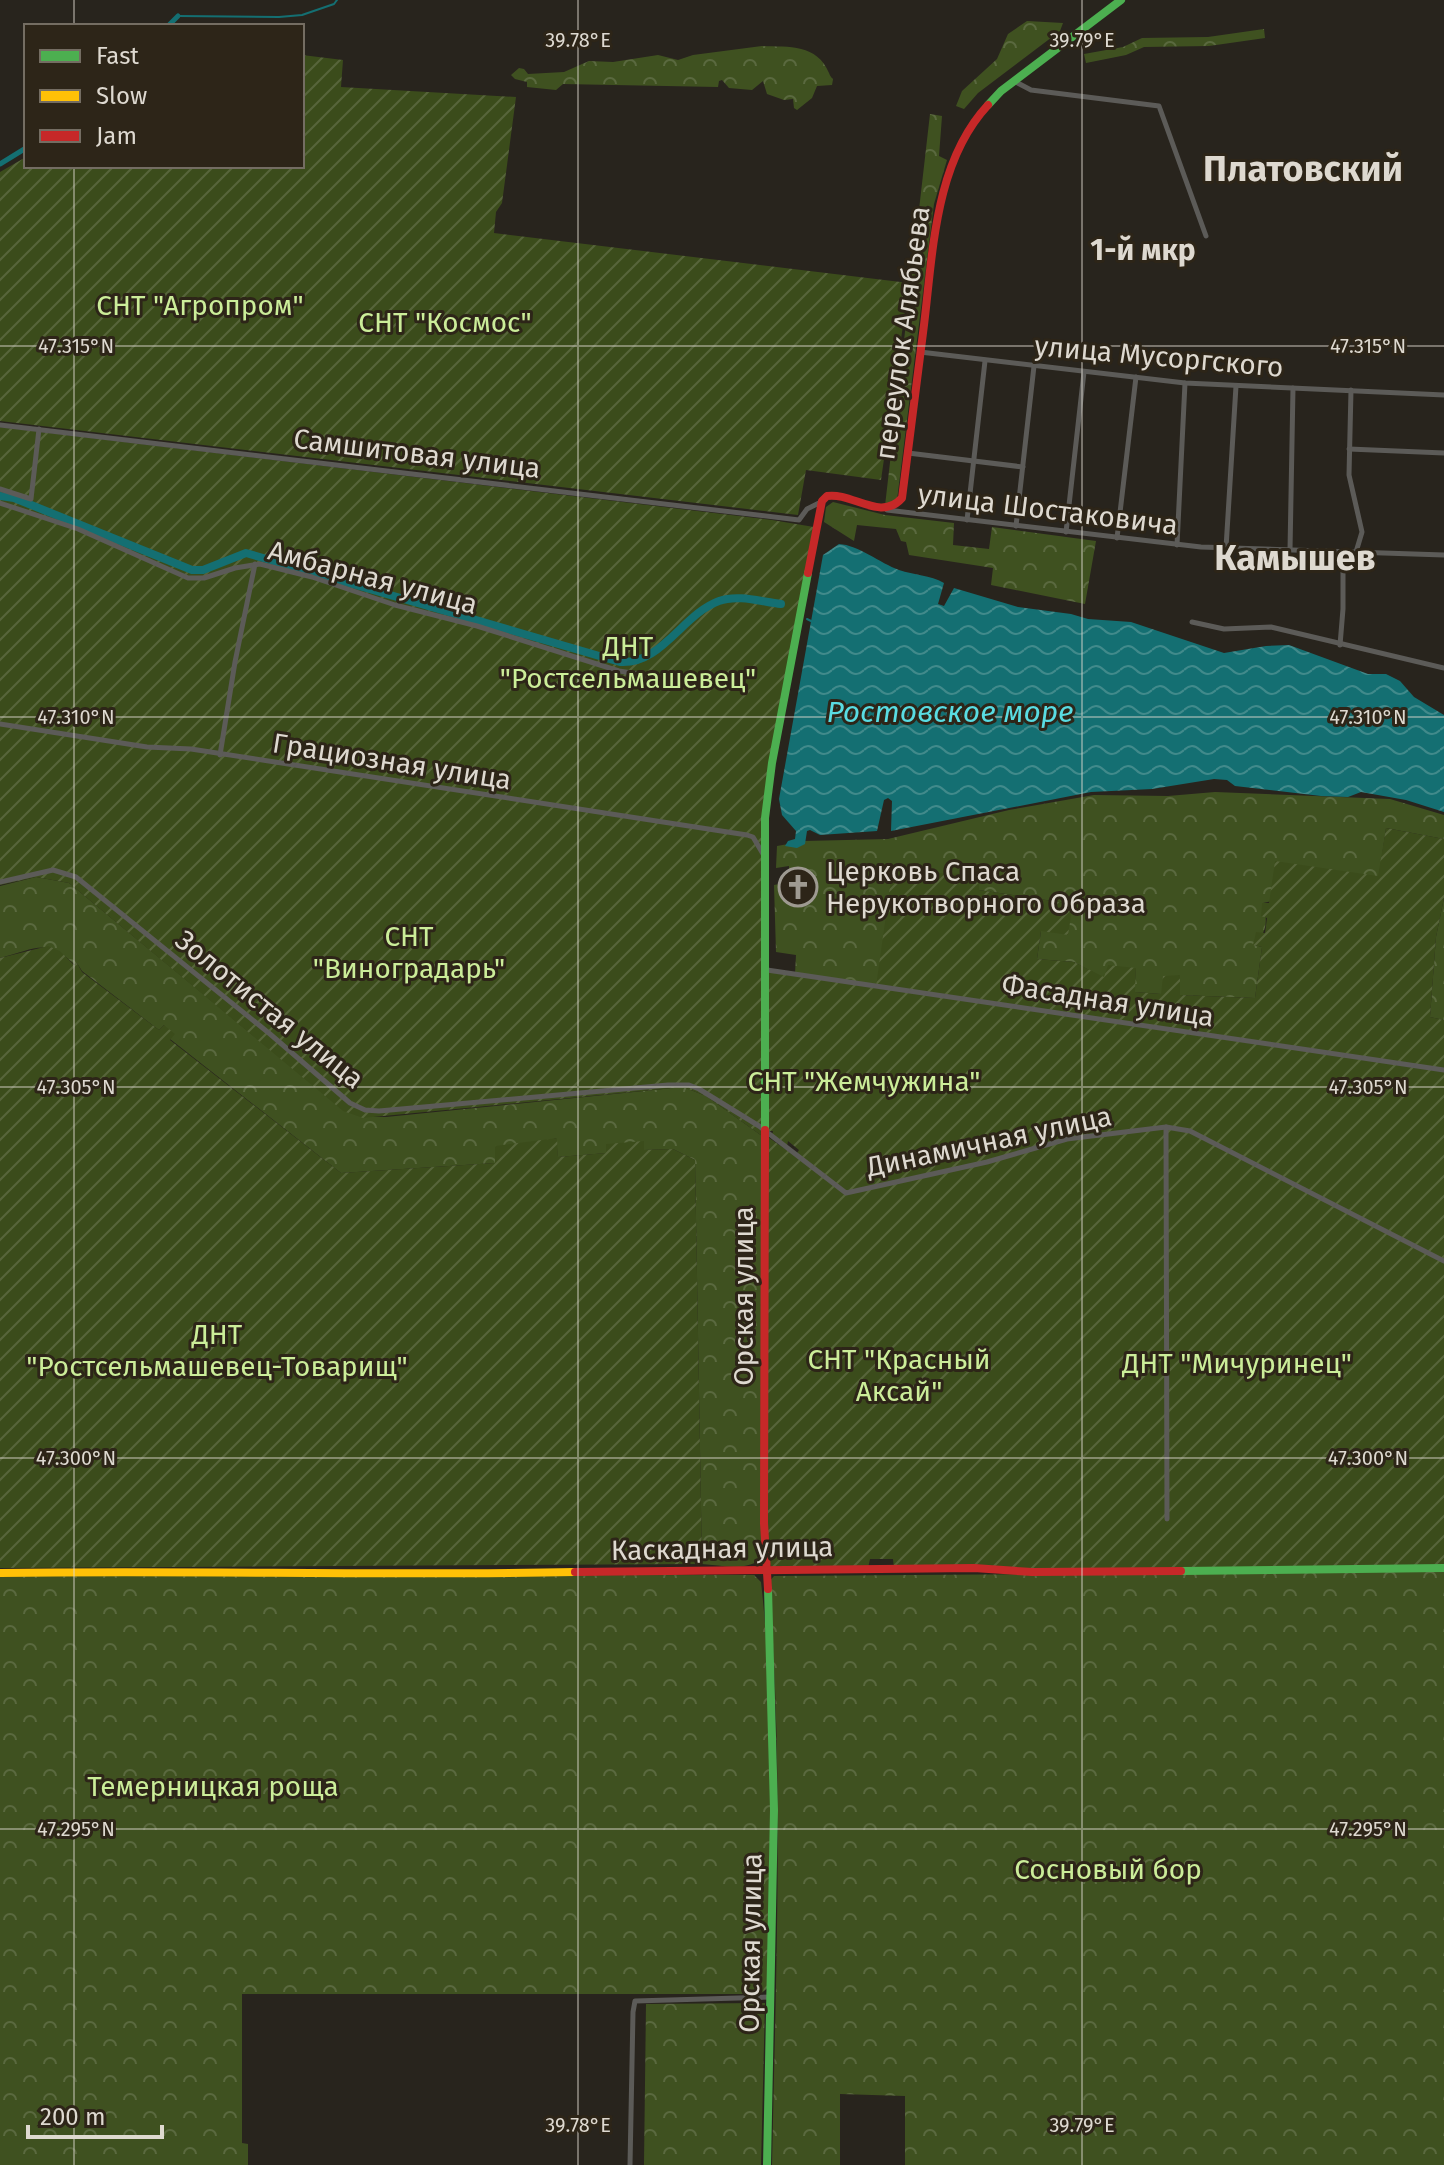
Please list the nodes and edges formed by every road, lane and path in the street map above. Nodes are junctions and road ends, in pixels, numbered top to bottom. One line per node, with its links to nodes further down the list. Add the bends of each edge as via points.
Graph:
1 (1121, 0): 2 (main road, переулок Алябьева)
2 (1014, 81): 3 (street, via 1031,90 1159,106); 4 (main road, переулок Алябьева, via 977,117 956,154 938,215)
3 (1206, 236)
4 (920, 352): 5 (street, улица Мусоргского); 17 (main road, переулок Алябьева)
5 (985, 361): 6 (street, улица Мусоргского); 19 (street)
6 (1034, 366): 7 (street, улица Мусоргского); 20 (street)
7 (1084, 372): 8 (street, улица Мусоргского); 27 (street)
8 (1136, 377): 9 (street, улица Мусоргского); 28 (street)
9 (1185, 383): 10 (street, улица Мусоргского); 29 (street)
10 (1236, 386): 11 (street, улица Мусоргского); 30 (street)
11 (1293, 388): 12 (street, улица Мусоргского); 31 (street)
12 (1351, 390): 13 (street, улица Мусоргского); 16 (street)
13 (1444, 395)
14 (0, 425): 15 (street, Самшитовая улица)
15 (39, 429): 21 (street, via 31,499); 22 (street, Самшитовая улица, via 799,520)
16 (1349, 449): 18 (street); 33 (street, via 1349,475 1362,532)
17 (908, 453): 19 (street); 24 (main road, переулок Алябьева, via 902,498)
18 (1444, 453)
19 (973, 462): 20 (street); 25 (street)
20 (1023, 467): 26 (street)
21 (0, 489)
22 (822, 501): 24 (main road, via 839,495); 42 (main road, Орская улица, via 769,779)
23 (0, 503): 35 (street, Амбарная улица, via 78,529 188,578)
24 (886, 510): 25 (street, улица Шостаковича)
25 (967, 520): 26 (street, улица Шостаковича)
26 (1016, 526): 27 (street, улица Шостаковича)
27 (1066, 532): 28 (street, улица Шостаковича)
28 (1117, 538): 29 (street, улица Шостаковича)
29 (1177, 545): 30 (street, улица Шостаковича)
30 (1226, 548): 31 (street, улица Шостаковича)
31 (1290, 550): 32 (street, улица Шостаковича)
32 (1343, 552): 33 (street, улица Шостаковича); 37 (street)
33 (1356, 552): 34 (street, улица Шостаковича)
34 (1444, 555)
35 (255, 564): 39 (street, Амбарная улица, via 619,671); 41 (street)
36 (1192, 622): 37 (street, via 1224,629 1271,627)
37 (1340, 645): 38 (street)
38 (1444, 668)
39 (696, 683)
40 (0, 724): 41 (street, Грациозная улица)
41 (220, 755): 42 (street, Грациозная улица, via 747,835)
42 (766, 858): 44 (main road, Орская улица)
43 (0, 882): 47 (street, Золотистая улица, via 53,870 76,877 365,1110 679,1084 699,1089)
44 (767, 970): 45 (street, Фасадная улица); 47 (main road, Орская улица)
45 (1444, 1070)
46 (1166, 1127): 48 (street, Динамичная улица, via 1067,1139); 49 (street, Динамичная улица, via 1190,1131); 50 (street)
47 (765, 1130): 48 (street, Золотистая улица); 52 (main road, Орская улица)
48 (846, 1193)
49 (1444, 1261)
50 (1167, 1519)
51 (1444, 1568): 52 (main road, Каскадная улица)
52 (766, 1570): 53 (main road, Каскадная улица); 54 (main road, Орская улица, via 774,1810)
53 (0, 1573)
54 (771, 1997): 55 (street, via 635,2001); 56 (main road, Орская улица)
55 (630, 2165)
56 (767, 2165)

